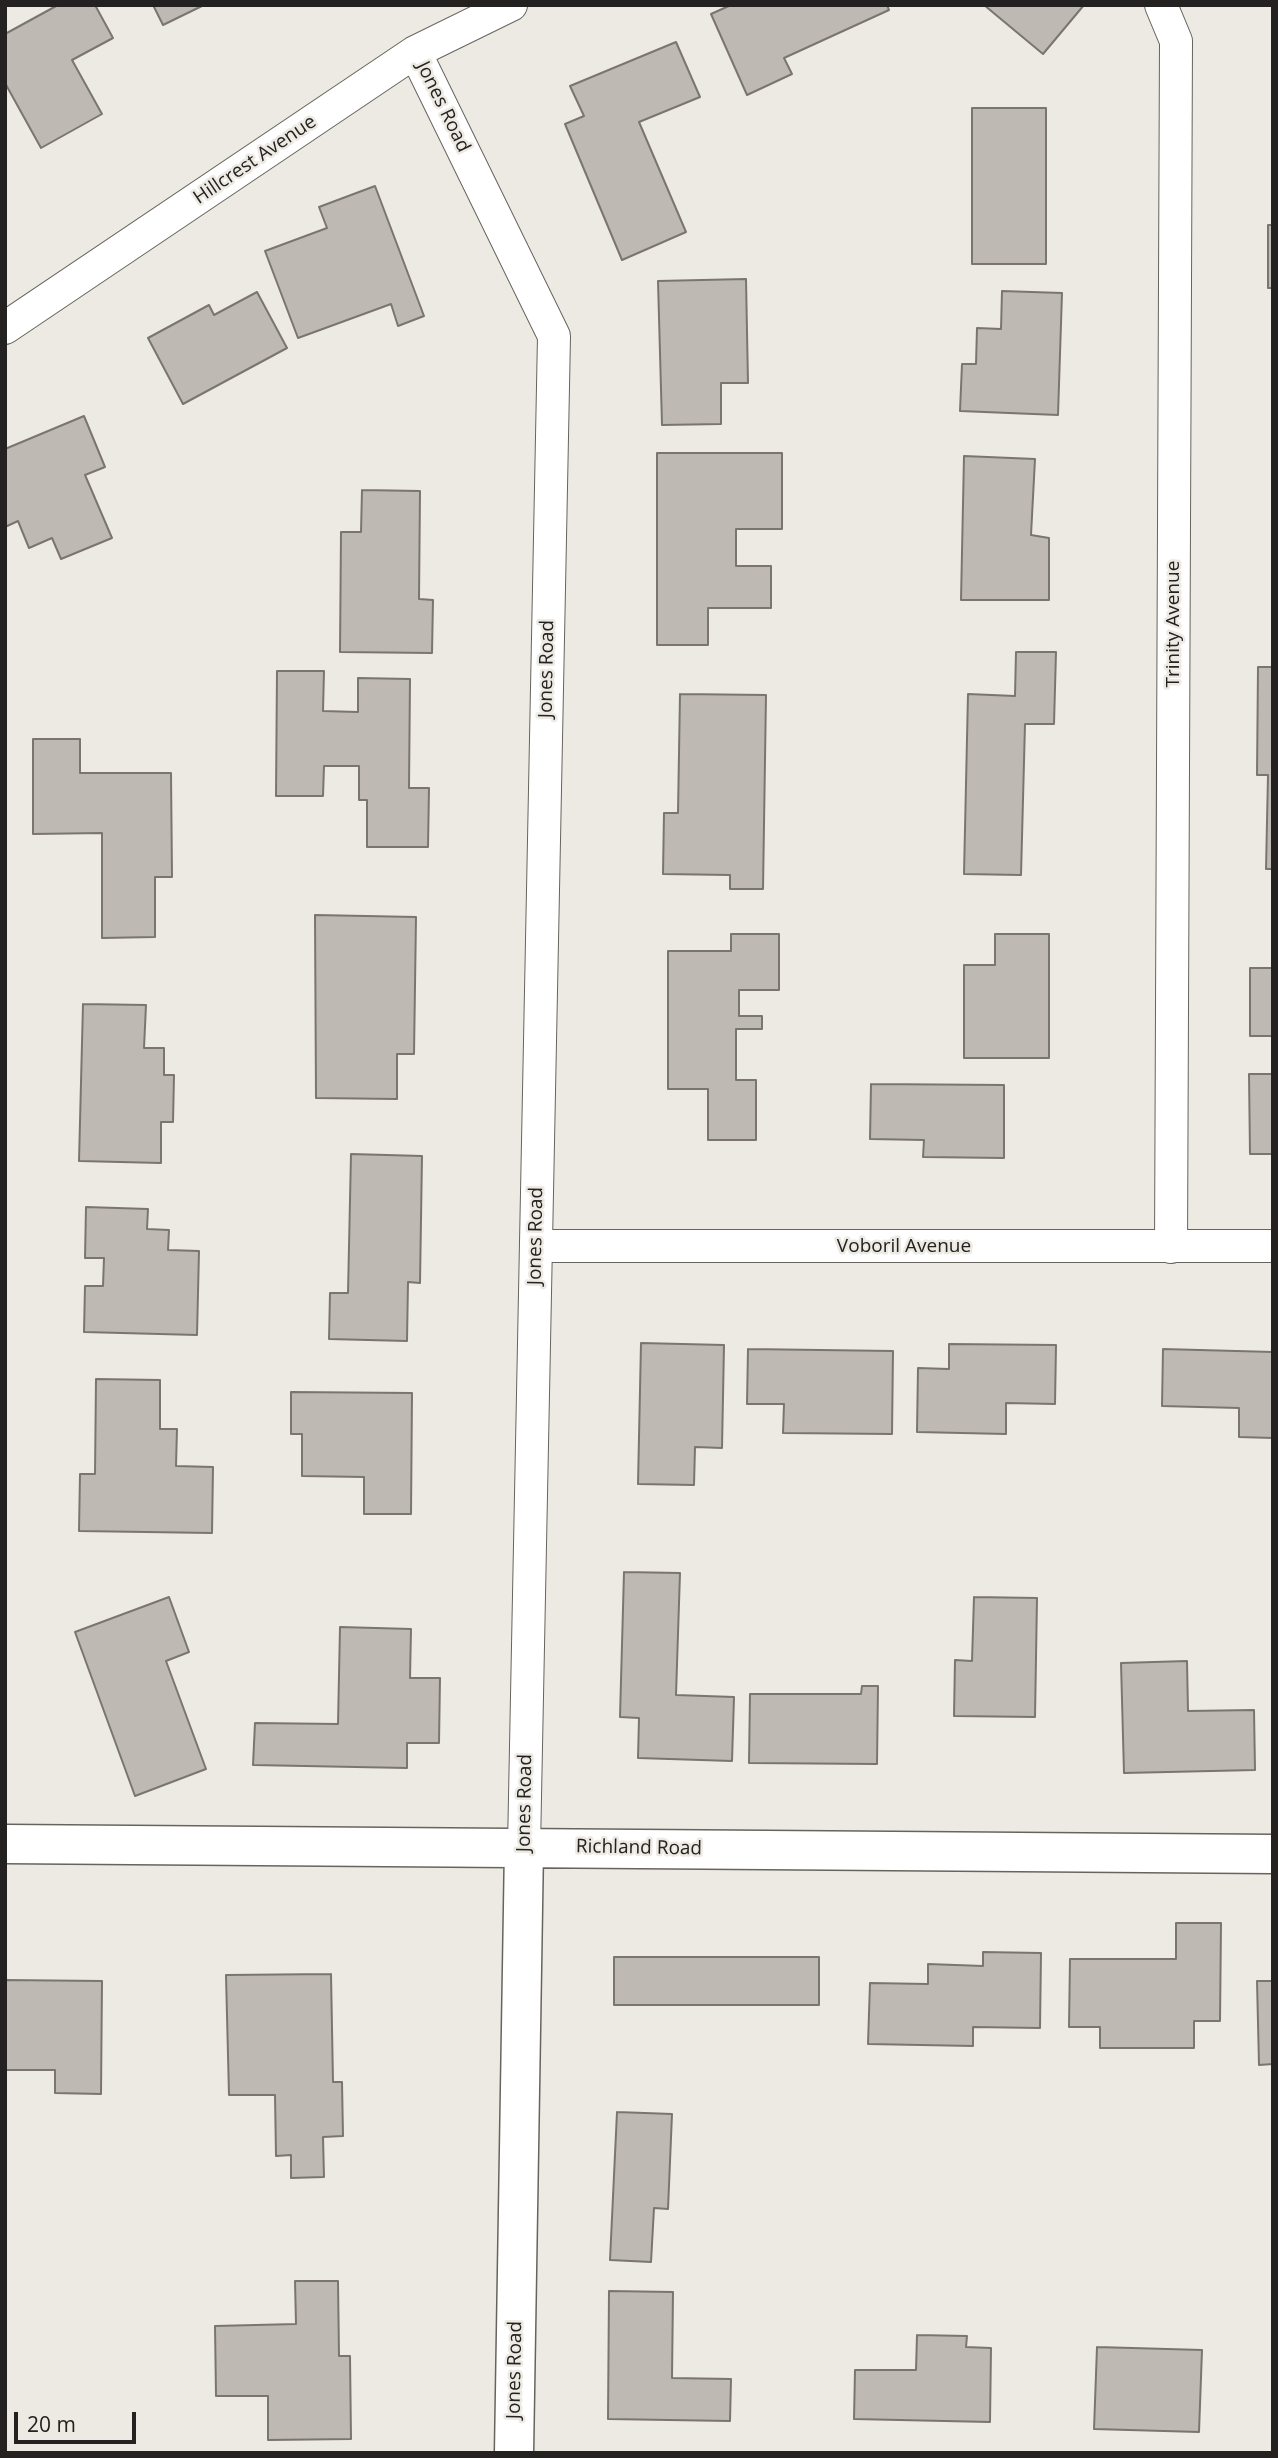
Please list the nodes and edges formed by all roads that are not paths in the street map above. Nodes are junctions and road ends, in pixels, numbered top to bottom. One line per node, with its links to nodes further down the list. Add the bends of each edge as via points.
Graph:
1 (512, 5): 3 (street, Hillcrest Avenue)
2 (1161, 5): 7 (street, Trinity Avenue, via 1177,41)
3 (415, 52): 4 (street, Hillcrest Avenue); 5 (street, Jones Road, via 554,336)
4 (5, 328)
5 (536, 1246): 7 (street, Voboril Avenue); 9 (street, Jones Road)
6 (1273, 1246): 7 (street, Voboril Avenue)
7 (1171, 1247)
8 (5, 1844): 9 (street, Richland Road)
9 (524, 1847): 10 (street, Richland Road); 11 (street, Jones Road)
10 (1273, 1854)
11 (514, 2453)

